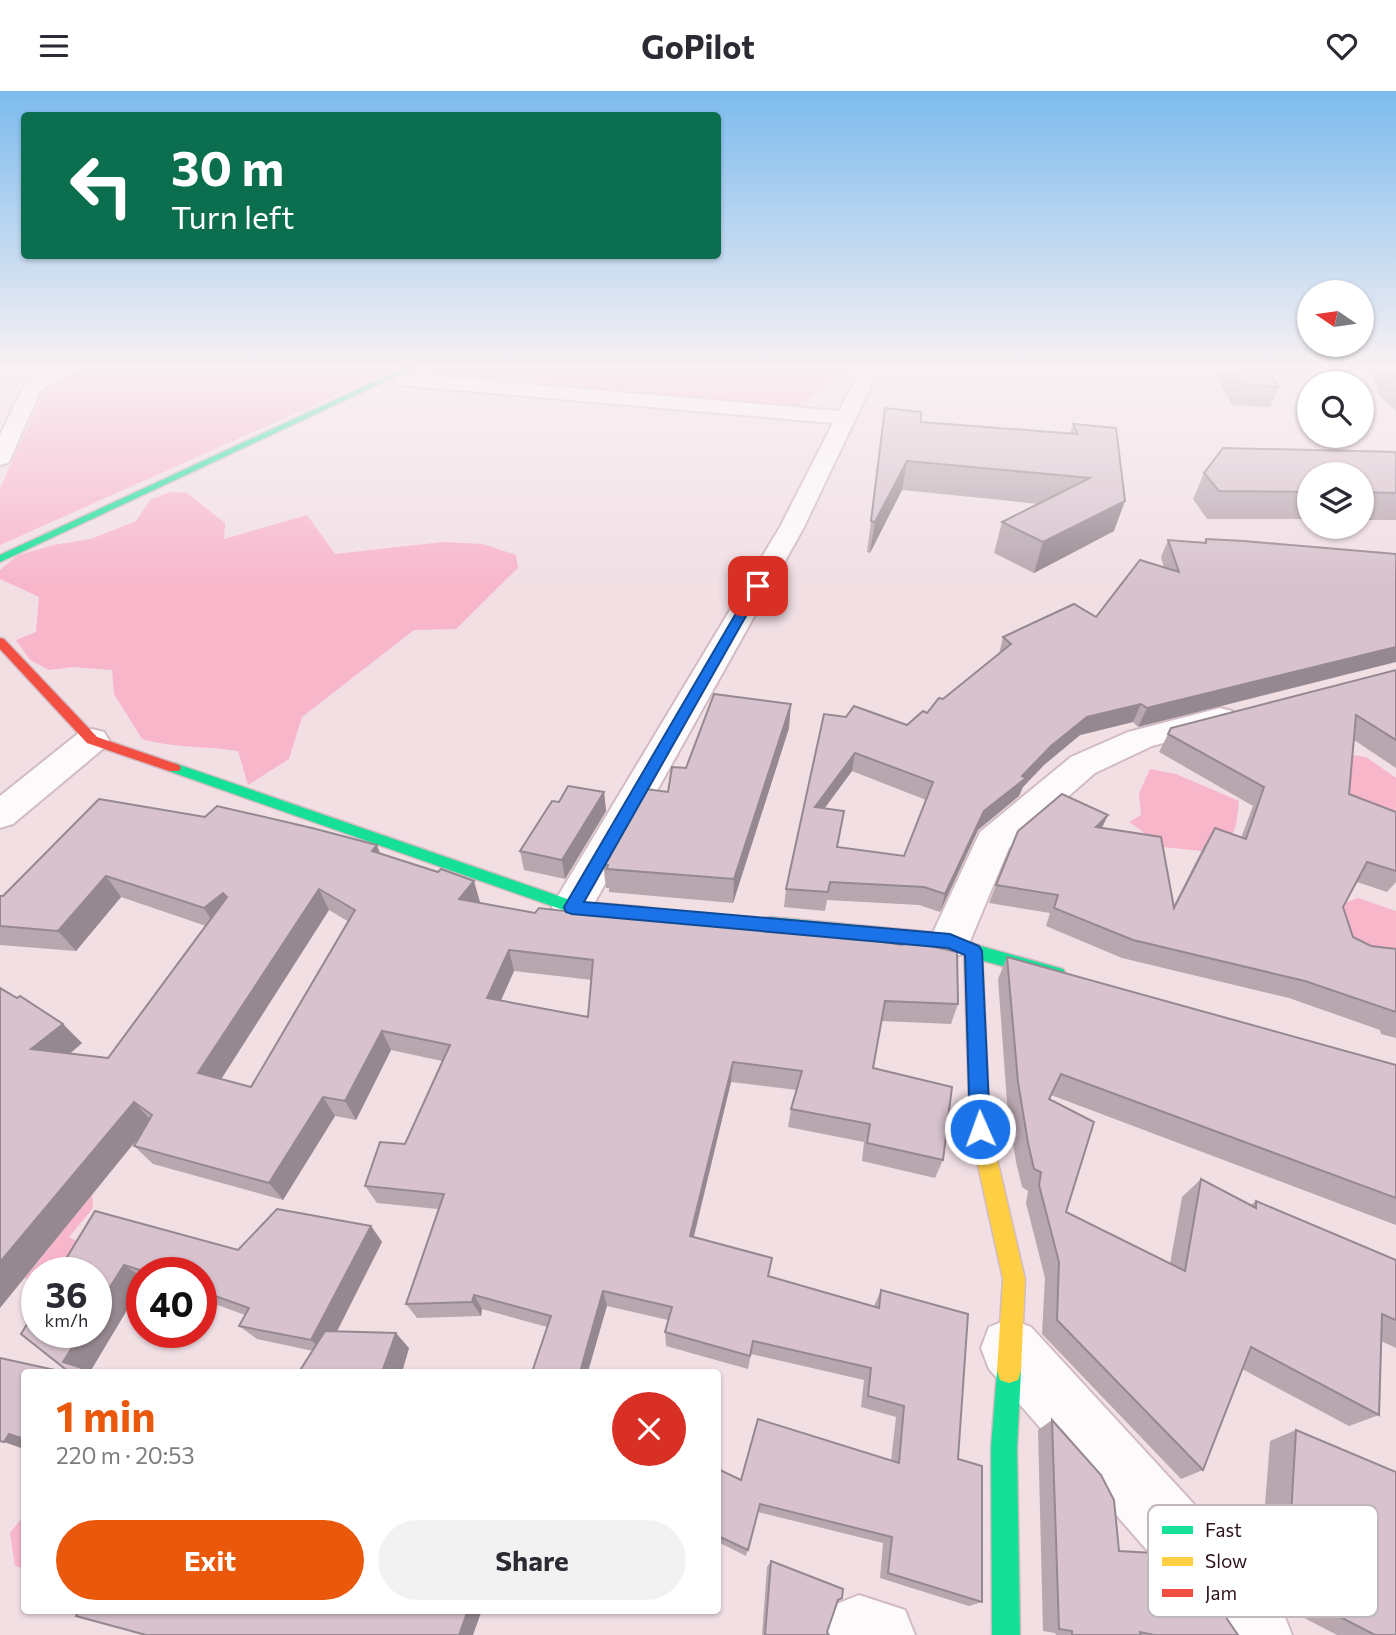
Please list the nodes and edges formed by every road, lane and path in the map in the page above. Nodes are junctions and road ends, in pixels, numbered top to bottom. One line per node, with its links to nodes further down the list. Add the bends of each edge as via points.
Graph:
1 (9, 439): 4 (street)
2 (262, 439): 5 (street)
3 (836, 439): 10 (street, via 792,527)
4 (0, 458)
5 (0, 559)
6 (0, 642): 8 (street)
7 (1245, 712): 13 (street, via 1140,739 1083,765 993,841)
8 (92, 740): 9 (street); 10 (street)
9 (0, 815)
10 (572, 907): 11 (street)
11 (654, 914)
12 (750, 922): 13 (street)
13 (961, 946): 14 (street); 15 (street, via 980,1129 1014,1279)
14 (1079, 980)
15 (1010, 1348): 16 (street); 20 (street, via 1004,1448)
16 (1151, 1505)
17 (1245, 1617): 21 (street)
18 (858, 1635): 19 (street, via 859,1630)
19 (880, 1635)
20 (1006, 1635)
21 (1257, 1635)

